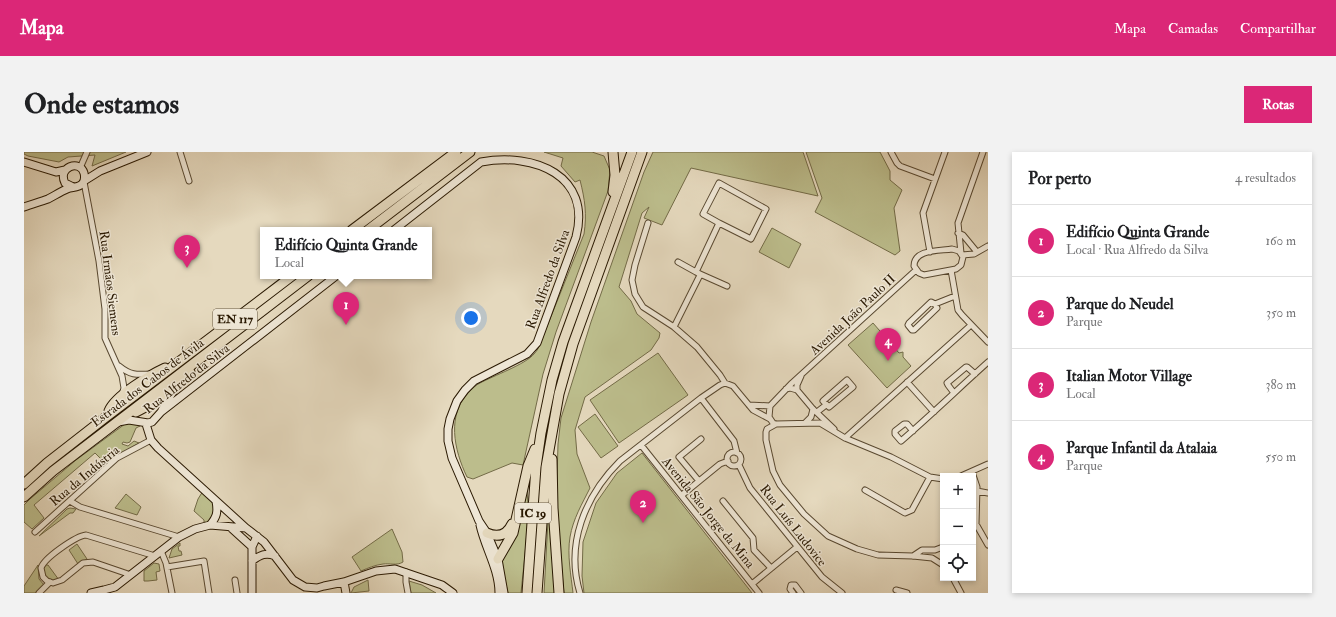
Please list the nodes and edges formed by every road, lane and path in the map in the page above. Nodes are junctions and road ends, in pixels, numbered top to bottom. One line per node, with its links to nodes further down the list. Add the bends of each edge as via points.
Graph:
1 (86, 152): 17 (street)
2 (147, 152): 19 (street)
3 (180, 152): 22 (street)
4 (456, 152): 29 (highway)
5 (470, 152): 30 (highway)
6 (608, 152): 16 (highway)
7 (613, 152): 16 (highway)
8 (632, 152): 26 (highway, IC 19)
9 (891, 152): 20 (street, via 900,166)
10 (945, 152): 20 (street)
11 (983, 152): 32 (street, via 958,220)
12 (643, 153): 79 (highway, IC 19, via 573,344)
13 (530, 155): 31 (street, via 504,154 481,162)
14 (538, 157): 103 (street, Rua Alfredo da Silva, via 557,168 573,189 579,210 578,229 537,343 527,354 474,381 452,409 448,429 452,458)
15 (24, 162): 18 (street, via 56,172)
16 (614, 162): 26 (highway)
17 (82, 169): 18 (street, via 74,165); 19 (street); 21 (street, via 85,174)
18 (65, 170): 23 (street, via 63,180 67,185)
19 (100, 171): 21 (street)
20 (935, 179): 34 (street, via 924,213)
21 (84, 181): 23 (street); 24 (street, Rua Irmãos Siemens)
22 (189, 181)
23 (74, 187): 24 (street, Rua Irmãos Siemens); 25 (street)
24 (87, 201): 53 (street, Rua Irmãos Siemens, via 105,309 105,338)
25 (24, 207)
26 (611, 207): 78 (highway, IC 19, via 563,342)
27 (648, 223): 48 (street, via 632,280 634,294 643,307)
28 (720, 223): 28 (street, via 703,214 719,183 766,209 751,239); 40 (street)
29 (356, 227)
30 (372, 227)
31 (398, 227)
32 (958, 233): 35 (street, via 963,235); 36 (street)
33 (988, 246): 35 (street)
34 (930, 252): 36 (street, via 952,248); 38 (street, via 917,257 914,263)
35 (977, 252): 36 (street)
36 (961, 254): 39 (street, via 962,265)
37 (678, 262): 40 (street)
38 (916, 270): 39 (street, via 924,275); 56 (street, Avenida João Paulo II)
39 (951, 270): 45 (street)
40 (698, 273): 44 (street); 48 (street)
41 (288, 279): 51 (highway, Estrada dos Cabos de Ávila / EN 117)
42 (304, 279): 50 (highway, Estrada dos Cabos de Ávila / EN 117)
43 (332, 279): 69 (street, Rua Alfredo da Silva)
44 (727, 286)
45 (955, 296): 46 (street); 47 (street, via 958,310)
46 (936, 304): 46 (street, via 937,308 912,330 909,323 931,302)
47 (971, 325): 49 (street); 57 (street)
48 (674, 327): 58 (street, via 697,348)
49 (988, 342)
50 (203, 356): 59 (highway); 73 (highway, Estrada dos Cabos de Ávila / EN 117)
51 (179, 362): 54 (highway); 71 (highway, Estrada dos Cabos de Ávila / EN 117)
52 (988, 362): 55 (street)
53 (118, 366): 54 (street, via 138,375); 63 (street, Rua Irmãos Siemens, via 124,388)
54 (152, 374): 63 (highway)
55 (975, 374): 62 (street); 62 (street, via 966,367 947,383)
56 (802, 375): 60 (street, Avenida João Paulo II); 61 (street, Avenida João Paulo II)
57 (907, 382): 70 (street); 80 (street)
58 (725, 383): 64 (street); 65 (street, via 733,386)
59 (176, 386): 69 (street); 73 (highway, via 154,403)
60 (786, 389): 61 (street); 67 (street)
61 (797, 390): 68 (street)
62 (954, 393): 70 (street)
63 (120, 398): 71 (highway, via 110,408)
64 (701, 398): 83 (street); 84 (street, via 734,441)
65 (749, 405): 67 (street); 72 (street, via 758,414)
66 (826, 405): 66 (street, via 829,408 853,387 847,380 823,401); 68 (street)
67 (770, 406): 72 (street)
68 (815, 410): 74 (street); 80 (street)
69 (161, 412): 75 (street, Rua Alfredo da Silva, via 152,422)
70 (934, 412): 77 (street)
71 (106, 417): 92 (highway, Estrada dos Cabos de Ávila / EN 117)
72 (770, 419): 76 (street)
73 (115, 422): 75 (street, Rua da Indústria, via 129,420); 97 (highway, Estrada dos Cabos de Ávila / EN 117)
74 (805, 423): 76 (street); 80 (street, via 820,424)
75 (146, 424): 82 (street)
76 (776, 424): 119 (street, via 767,429 765,436 772,471 804,514 828,536 856,549 878,555)
77 (913, 431): 77 (street, via 901,441 895,434 895,431 904,424)
78 (541, 433): 102 (highway, via 528,466); 147 (highway, IC 19, via 536,467)
79 (550, 438): 148 (highway, IC 19); 149 (highway)
80 (845, 438): 89 (street)
81 (702, 439): 91 (street, via 679,457)
82 (151, 440): 98 (street, Rua da Indústria, via 117,458); 99 (street)
83 (641, 445): 96 (street, Avenida São Jorge da Mina); 134 (street, via 610,471 590,500 581,521 575,558)
84 (737, 453): 85 (street, via 730,454); 87 (street, via 741,457)
85 (728, 461): 87 (street, via 732,466); 91 (street, via 720,464)
86 (988, 464): 88 (street)
87 (739, 465): 114 (street, Rua Luís Ludovice, via 750,488)
88 (972, 472): 94 (street)
89 (930, 477): 90 (street); 93 (street, via 912,510 905,512)
90 (940, 479)
91 (699, 481): 96 (street)
92 (24, 484)
93 (865, 490)
94 (977, 491): 95 (street); 101 (street)
95 (988, 493)
96 (682, 495): 132 (street, Avenida São Jorge da Mina)
97 (24, 496)
98 (70, 501): 108 (street, Rua da Indústria); 111 (street, via 80,507)
99 (216, 501): 104 (street, via 218,510); 106 (street)
100 (724, 501): 124 (street, via 753,538 754,550)
101 (975, 509)
102 (517, 512): 109 (highway, via 506,533 498,536); 120 (highway, via 513,533)
103 (479, 521): 109 (street, Rua Alfredo da Silva); 126 (street, Rua Alfredo da Silva)
104 (210, 526): 105 (street); 111 (street, via 195,529)
105 (230, 527): 106 (street); 113 (street)
106 (246, 528): 110 (street)
107 (976, 528): 112 (street)
108 (35, 532)
109 (487, 533): 120 (street, Rua Alfredo da Silva)
110 (257, 536): 113 (street); 118 (street)
111 (178, 537): 116 (street)
112 (988, 545)
113 (252, 547): 121 (street)
114 (797, 547): 124 (street); 135 (street, Rua Luís Ludovice, via 822,577)
115 (940, 548): 119 (street, via 922,550)
116 (161, 551): 117 (street); 123 (street)
117 (155, 556): 127 (street); 130 (street, via 81,535 44,562 41,573)
118 (275, 556): 121 (street, via 262,555); 131 (street, via 293,580 305,587 317,588)
119 (912, 556): 122 (street, via 932,558)
120 (498, 559): 126 (street, Rua Alfredo da Silva); 146 (street, Rua Alfredo da Silva)
121 (252, 561): 141 (street)
122 (940, 563)
123 (167, 567): 138 (street); 139 (street, via 204,561)
124 (771, 568): 132 (street)
125 (406, 572): 131 (street, via 383,569); 143 (street); 144 (street, via 442,585)
126 (496, 572): 145 (street, Rua Alfredo da Silva)
127 (131, 575): 130 (street, via 93,562 84,563 56,583); 137 (street, via 111,588)
128 (235, 580): 140 (street)
129 (955, 581): 154 (street)
130 (50, 582): 136 (street)
131 (344, 582): 142 (street)
132 (752, 584): 150 (street, Avenida São Jorge da Mina)
133 (896, 590): 153 (street)
134 (579, 591)
135 (840, 592)
136 (39, 593)
137 (90, 593)
138 (172, 593)
139 (209, 593)
140 (237, 593)
141 (252, 593)
142 (346, 593)
143 (408, 593)
144 (453, 593)
145 (499, 593)
146 (504, 593)
147 (527, 593)
148 (537, 593)
149 (559, 593)
150 (759, 593)
151 (793, 593): 152 (street, via 791,585)
152 (801, 593)
153 (907, 593)
154 (961, 593)

